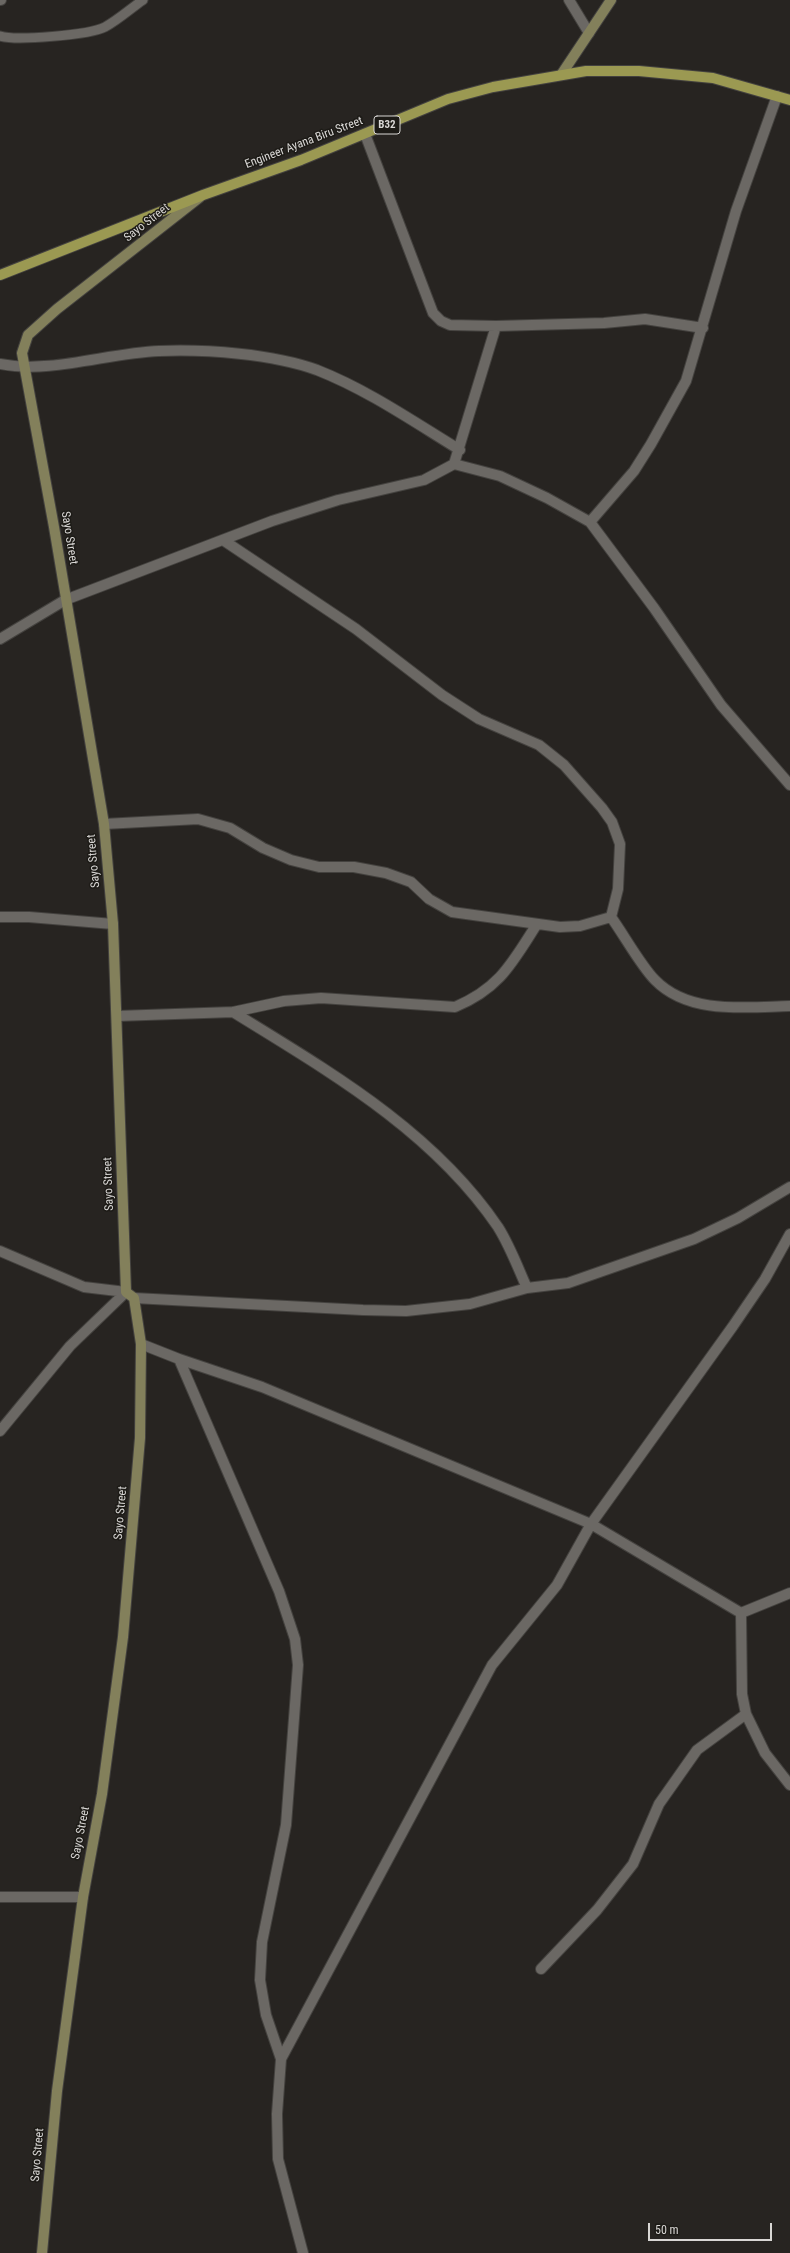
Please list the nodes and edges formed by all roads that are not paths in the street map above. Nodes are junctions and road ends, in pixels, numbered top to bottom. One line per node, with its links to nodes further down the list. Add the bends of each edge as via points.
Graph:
1 (143, 0): 5 (lane, via 104,28 84,33 30,37)
2 (569, 0): 4 (street)
3 (611, 0): 4 (street)
4 (589, 33): 6 (street)
5 (0, 36)
6 (561, 75): 7 (main road, Engineer Ayana Biru Street / B32, via 607,70 661,72 713,78); 9 (main road, Engineer Ayana Biru Street / B32, via 469,93)
7 (777, 96): 8 (main road, Engineer Ayana Biru Street / B32); 13 (street, via 736,211)
8 (790, 100)
9 (365, 134): 10 (main road, Engineer Ayana Biru Street / B32); 12 (street, via 433,314 450,325)
10 (203, 195): 11 (main road, Engineer Ayana Biru Street / B32); 15 (street, Sayo Street, via 57,308 28,335 22,353)
11 (0, 275)
12 (496, 326): 13 (street, via 604,323 645,319); 16 (street)
13 (703, 328): 18 (street, via 686,381 651,444 634,471)
14 (0, 364): 15 (street)
15 (23, 368): 16 (street, via 159,351 254,354 316,370 358,388); 20 (street, Sayo Street, via 34,414)
16 (460, 450): 17 (street)
17 (454, 464): 18 (street, via 500,476); 19 (street, via 424,480 338,500)
18 (590, 522): 22 (street, via 721,705)
19 (223, 540): 20 (street); 25 (street, via 356,629 442,695 479,719 539,745 564,765 612,822 620,844 618,889)
20 (65, 600): 21 (street); 23 (street, Sayo Street)
21 (0, 639)
22 (790, 785)
23 (104, 824): 26 (street, Sayo Street); 27 (street, via 198,819 230,828 263,848 291,860 319,867 354,867 386,873 411,882 429,899 452,912)
24 (0, 917): 26 (street)
25 (611, 917): 27 (street, via 580,926); 28 (street, via 655,980 673,994 726,1008)
26 (113, 924): 30 (street, Sayo Street)
27 (537, 924): 29 (street, via 510,967 494,984 475,998 455,1007 321,998 284,1001)
28 (790, 1006)
29 (234, 1012): 30 (street); 34 (street, via 310,1059 411,1131 471,1192 498,1228)
30 (117, 1016): 35 (street, Sayo Street)
31 (790, 1187): 34 (street, via 738,1218 694,1239 568,1283)
32 (790, 1234): 39 (street, via 765,1279 733,1326)
33 (0, 1250): 35 (street, via 84,1287)
34 (527, 1288): 35 (street, via 470,1304 406,1310 363,1310)
35 (130, 1295): 36 (street, Sayo Street); 38 (street, via 70,1346)
36 (141, 1344): 37 (street); 45 (street, Sayo Street, via 140,1438 123,1637 102,1794)
37 (179, 1359): 39 (street, via 262,1387); 47 (street, via 279,1591 295,1639 298,1665 286,1825 262,1942 260,1980 266,2015)
38 (0, 1431)
39 (591, 1524): 41 (street); 47 (street, via 557,1586 492,1665)
40 (790, 1593): 41 (street)
41 (741, 1613): 42 (street, via 742,1694)
42 (746, 1714): 43 (street, via 766,1753); 46 (street, via 697,1750 660,1804 633,1864 597,1910)
43 (790, 1785)
44 (0, 1897): 45 (street)
45 (83, 1897): 48 (street, Sayo Street, via 57,2091)
46 (541, 1968)
47 (281, 2059): 49 (street, via 277,2114 278,2160)
48 (42, 2253)
49 (303, 2253)

